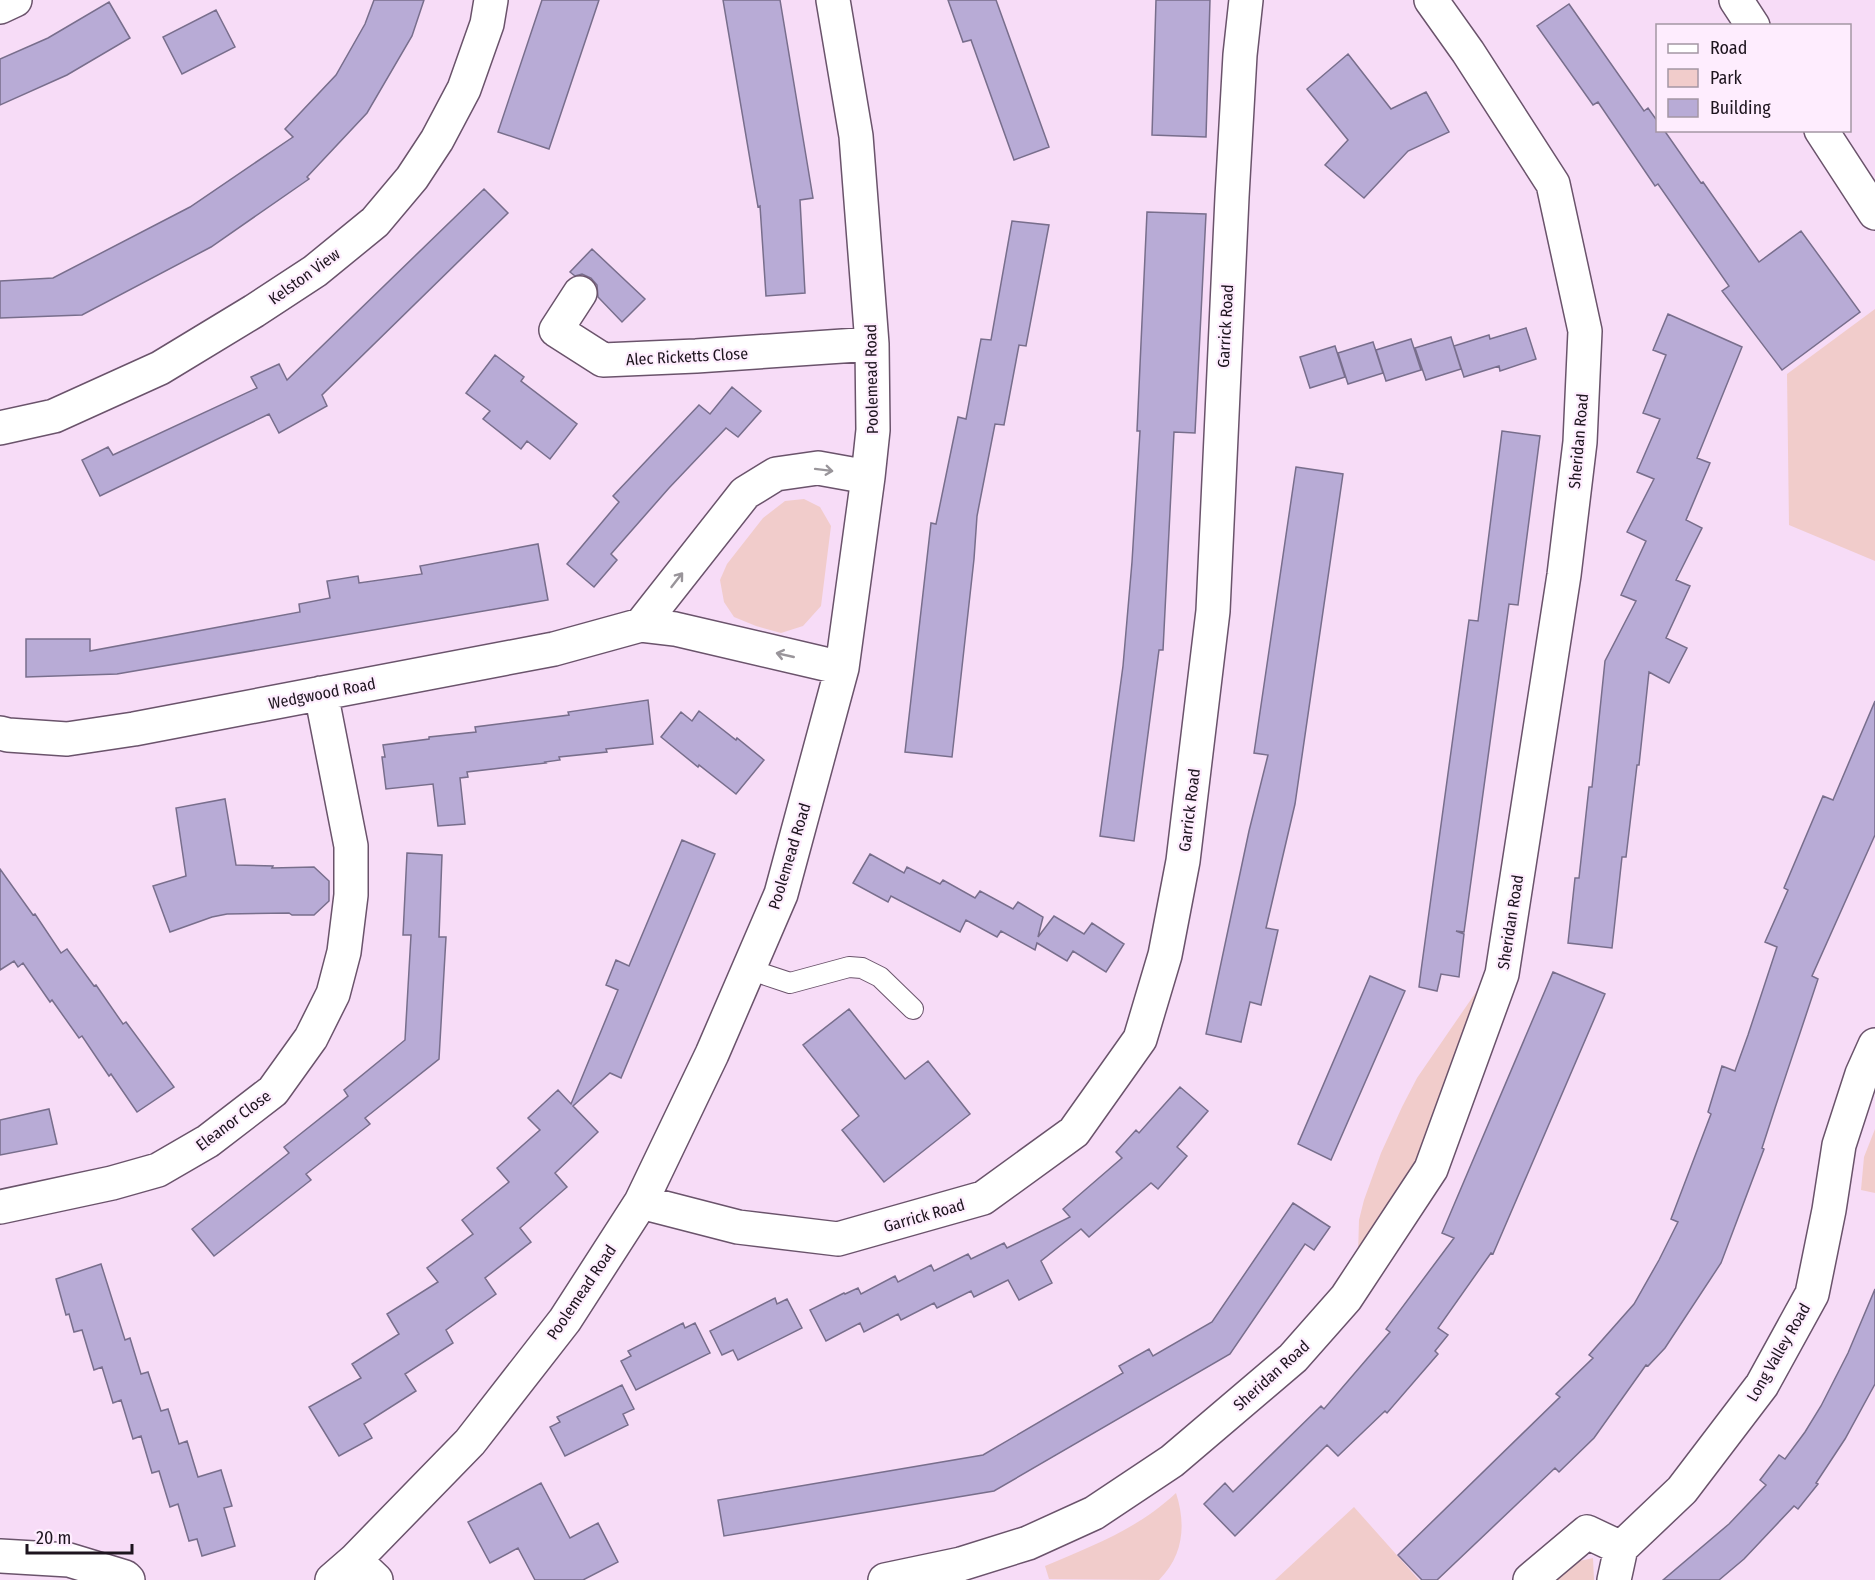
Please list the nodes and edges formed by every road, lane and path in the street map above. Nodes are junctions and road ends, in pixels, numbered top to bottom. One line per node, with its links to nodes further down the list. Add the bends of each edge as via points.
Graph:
1 (15, 0): 7 (street)
2 (491, 0): 13 (street, Kelston View, via 487,24 464,89 437,140 375,222 315,271 160,368 54,416)
3 (833, 0): 12 (street, Poolemead Road, via 856,136)
4 (1246, 0): 22 (street, Garrick Road, via 1232,197 1213,611 1183,861 1164,955 1140,1039 1074,1132 983,1198 838,1239 738,1227)
5 (1431, 0): 28 (street, Sheridan Road, via 1553,184 1585,331 1580,442 1564,575 1502,974 1431,1169 1346,1298 1293,1358 1172,1461 1094,1513 1028,1543 961,1564)
6 (1736, 0): 8 (street)
7 (0, 7)
8 (1752, 24)
9 (1822, 132): 10 (street)
10 (1875, 213)
11 (580, 293): 12 (street, Alec Ricketts Close, via 556,330 603,360)
12 (872, 344): 14 (street, Poolemead Road, via 873,430)
13 (0, 428)
14 (868, 477): 15 (street, one-way to 14, via 745,493 776,474 818,468); 16 (street, Poolemead Road)
15 (641, 626): 16 (street, Wedgwood Road, one-way to 15, via 675,629); 17 (street, Wedgwood Road, via 554,649)
16 (842, 668): 19 (street, Poolemead Road, via 781,894)
17 (321, 693): 18 (street, Wedgwood Road, via 67,739); 23 (street, Eleanor Close, via 351,846 351,895 344,952 333,994 310,1038 273,1091 208,1141 158,1170)
18 (0, 733)
19 (748, 969): 20 (lane, via 790,983 849,967 862,968 880,977); 22 (street, Poolemead Road)
20 (913, 1009)
21 (1875, 1045): 24 (street, Long Valley Road, via 1839,1144 1812,1294 1762,1385 1682,1490)
22 (641, 1202): 26 (street, Poolemead Road, via 565,1320 470,1442)
23 (0, 1207)
24 (1621, 1548): 29 (street, via 1587,1532); 30 (street)
25 (0, 1556): 27 (street, via 69,1560)
26 (355, 1573)
27 (128, 1580)
28 (885, 1580)
29 (1530, 1580)
30 (1614, 1580)

